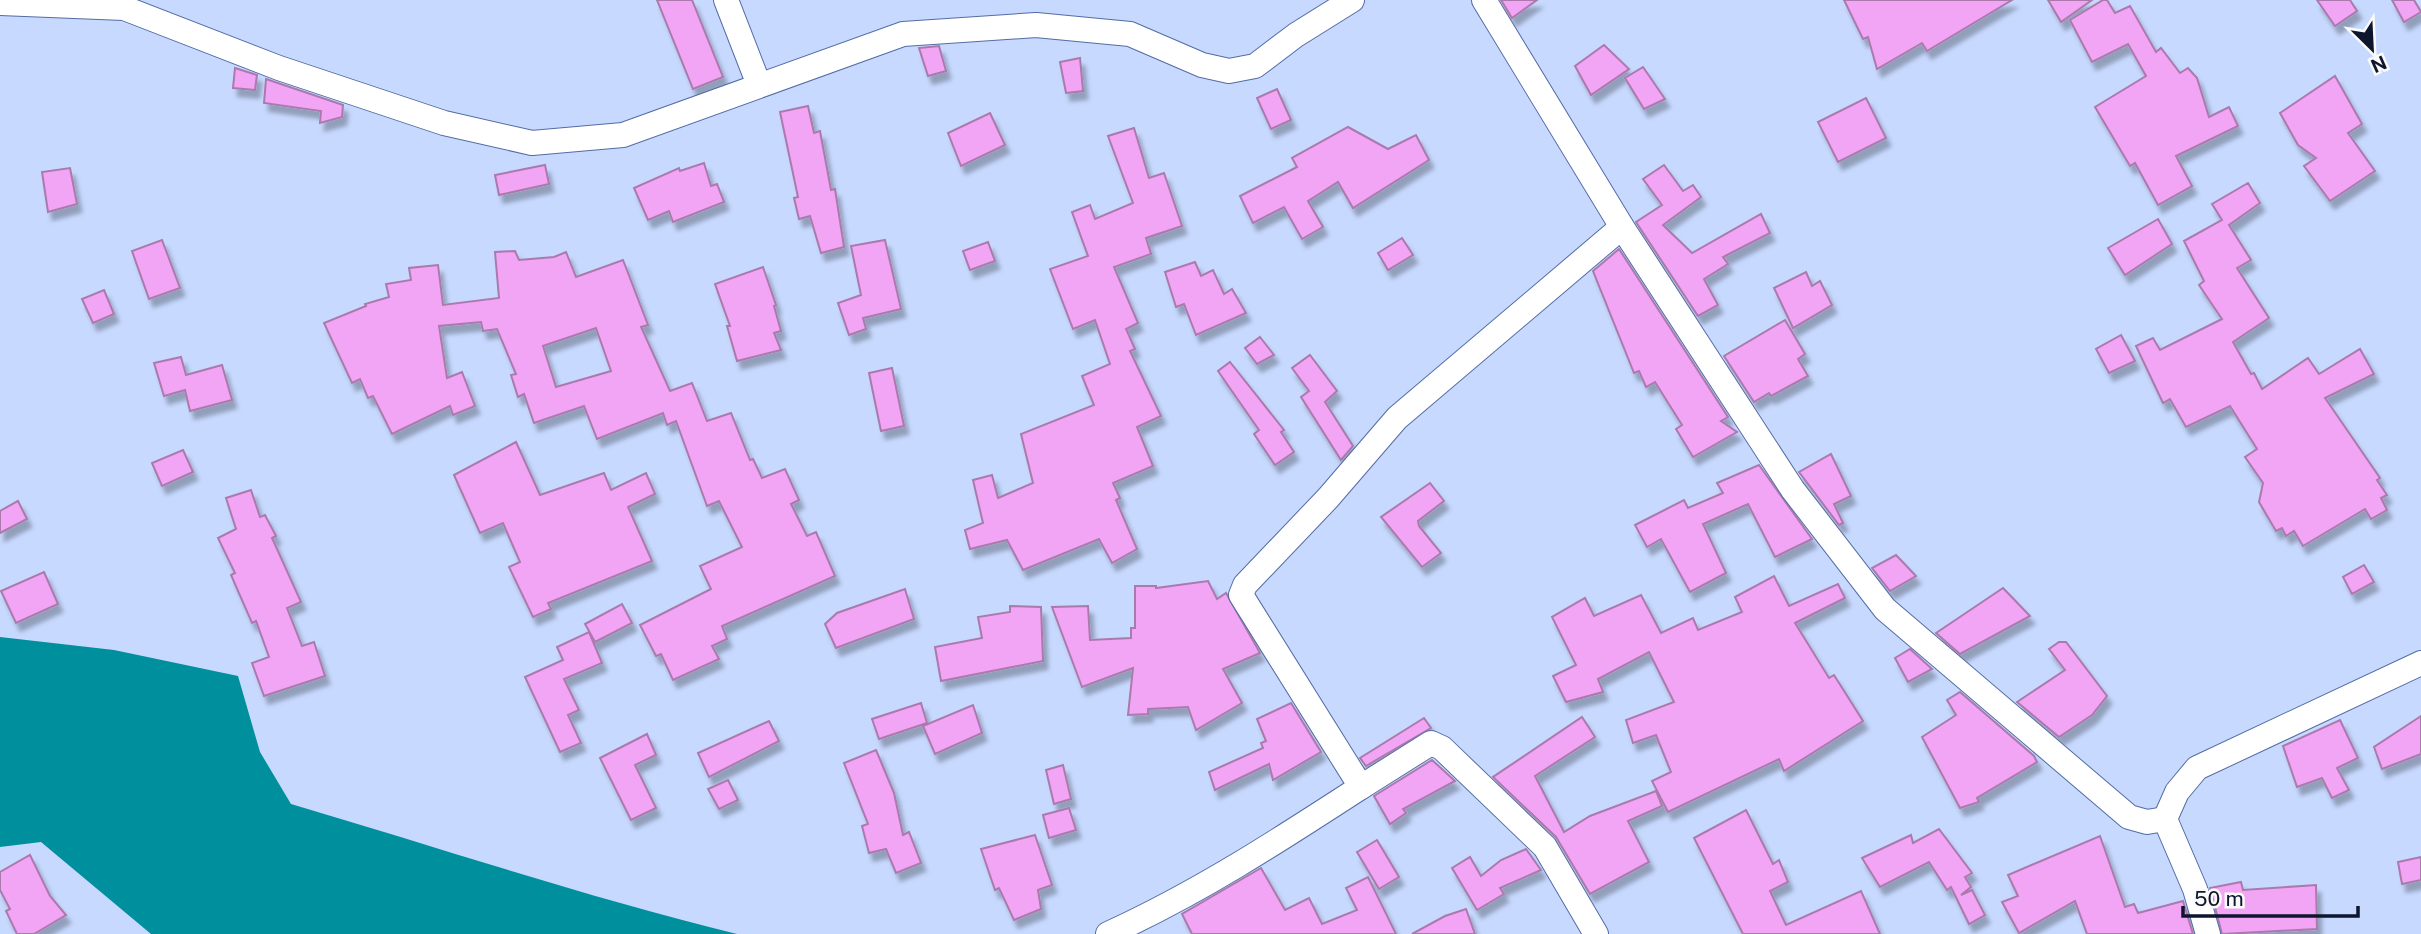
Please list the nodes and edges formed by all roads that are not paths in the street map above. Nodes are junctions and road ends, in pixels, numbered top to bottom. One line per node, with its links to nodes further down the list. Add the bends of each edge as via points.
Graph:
1 (726, 0): 5 (street)
2 (1352, 0): 5 (street, via 1255,66 1229,71 1202,65 1130,34 1036,25 903,34)
3 (1484, 0): 6 (street)
4 (0, 3): 5 (street, via 124,8 279,68 444,123 532,143 623,135)
5 (759, 85)
6 (1622, 226): 8 (street, via 1397,418 1244,585 1241,595 1245,603); 9 (street, via 1793,490 1885,609 2129,817 2147,822)
7 (2421, 663): 9 (street, via 2197,768 2177,792)
8 (1361, 787): 10 (street, via 1237,868); 11 (street, via 1431,743 1442,748 1545,847)
9 (2165, 819): 12 (street, via 2195,889)
10 (1108, 934)
11 (1596, 934)
12 (2208, 934)

